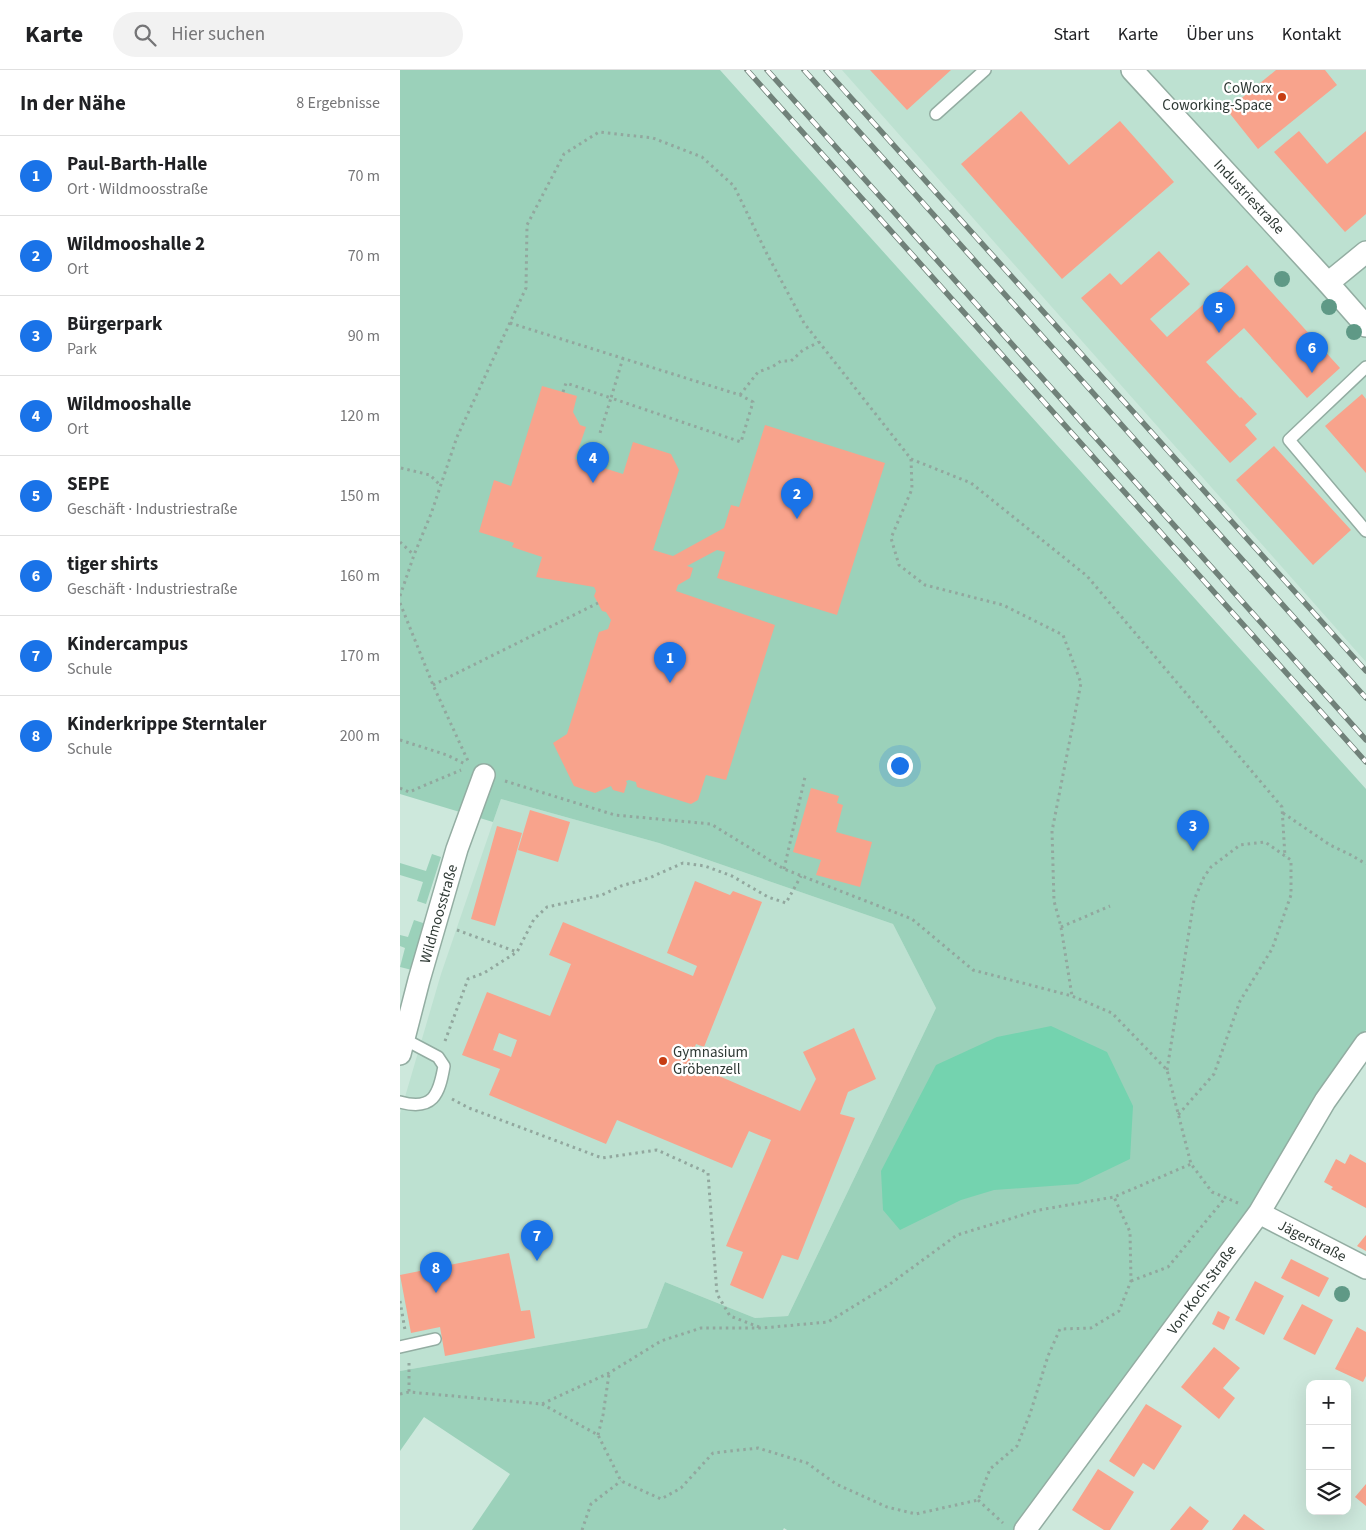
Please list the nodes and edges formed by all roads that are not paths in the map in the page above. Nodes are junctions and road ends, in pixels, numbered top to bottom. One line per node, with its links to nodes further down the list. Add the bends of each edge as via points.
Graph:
1 (1132, 70): 5 (street, Industriestraße)
2 (983, 71): 3 (lane)
3 (936, 114)
4 (1366, 252): 5 (street)
5 (1328, 283): 6 (street, Industriestraße)
6 (1366, 326)
7 (1364, 375): 8 (lane, via 1289,440)
8 (1366, 531)
9 (477, 771): 11 (street, Wildmoosstraße)
10 (1366, 1043): 13 (street, Von-Koch-Straße, via 1325,1101)
11 (402, 1046): 12 (lane, via 438,1057 444,1066 438,1092 428,1103 412,1105)
12 (400, 1102)
13 (1259, 1213): 14 (street, Jägerstraße); 17 (street, Von-Koch-Straße)
14 (1366, 1268)
15 (435, 1338): 16 (lane)
16 (404, 1346)
17 (1025, 1530)

